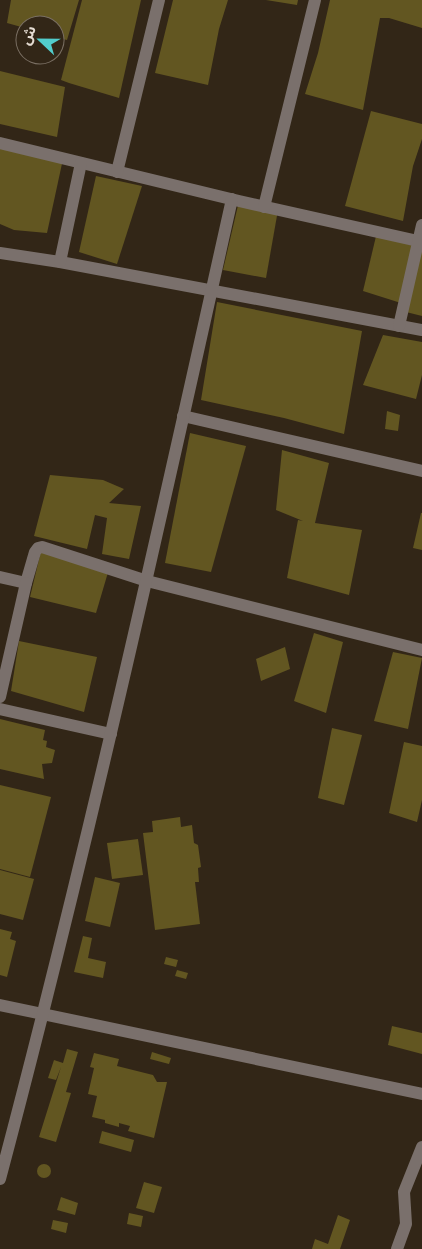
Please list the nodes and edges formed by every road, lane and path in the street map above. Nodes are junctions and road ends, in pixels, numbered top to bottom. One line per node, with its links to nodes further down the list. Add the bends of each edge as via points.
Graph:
1 (159, 0): 5 (street)
2 (316, 0): 7 (street)
3 (0, 143): 4 (street)
4 (81, 163): 5 (street); 11 (street)
5 (117, 172): 6 (street)
6 (232, 200): 7 (street); 12 (street)
7 (264, 207): 9 (street)
8 (422, 225): 9 (street)
9 (418, 242): 13 (street)
10 (0, 253): 11 (street)
11 (60, 262): 12 (street)
12 (212, 291): 13 (street); 15 (street)
13 (399, 326): 14 (street)
14 (422, 330)
15 (183, 416): 16 (street); 18 (street)
16 (422, 471)
17 (0, 577): 19 (street)
18 (147, 581): 19 (street, via 38,548); 20 (street); 23 (street)
19 (26, 583): 21 (street)
20 (422, 650)
21 (0, 697)
22 (0, 709): 23 (street)
23 (111, 734): 25 (street)
24 (0, 1004): 25 (street)
25 (44, 1015): 26 (street); 28 (street)
26 (422, 1094)
27 (422, 1147): 29 (street, via 404,1192 406,1224)
28 (0, 1179)
29 (397, 1249)

